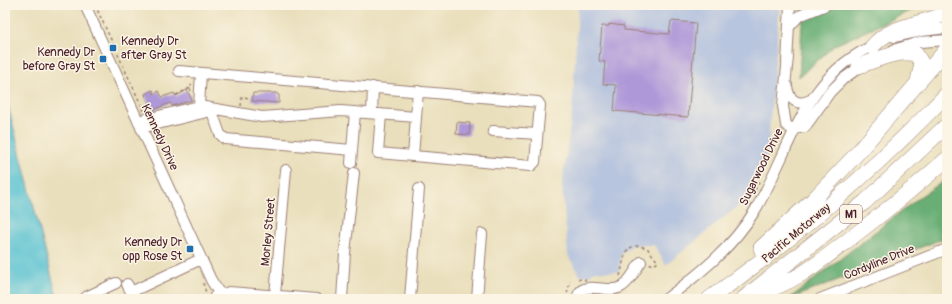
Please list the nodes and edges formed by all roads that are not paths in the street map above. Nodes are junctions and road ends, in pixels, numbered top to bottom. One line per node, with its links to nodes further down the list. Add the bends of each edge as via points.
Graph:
1 (85, 5): 24 (street, Kennedy Drive)
2 (790, 5): 5 (street)
3 (826, 5): 5 (street, via 799,16)
4 (947, 12): 8 (highway, via 930,20 892,31 881,37)
5 (788, 28): 10 (street)
6 (947, 28): 8 (street, Sugarwood Drive, via 914,32)
7 (947, 40): 11 (street, Sugarwood Drive, via 900,47)
8 (872, 47): 18 (street, Sugarwood Drive, via 837,70)
9 (947, 49): 14 (highway)
10 (788, 57): 18 (street, via 787,87 790,96 799,103); 26 (street, via 783,116 788,128)
11 (859, 66): 14 (highway, via 902,52 916,54 922,64); 26 (street, Sugarwood Drive, via 830,92 805,127)
12 (179, 70): 13 (street)
13 (201, 73): 15 (street); 19 (street)
14 (916, 86): 37 (highway, via 813,200 761,248)
15 (373, 87): 16 (street); 22 (street)
16 (418, 91): 23 (street); 28 (street, via 538,102)
17 (947, 94): 37 (highway, Pacific Motorway / M1, via 921,122 858,180)
18 (810, 100): 26 (street, Sugarwood Drive)
19 (199, 110): 20 (street); 24 (street)
20 (211, 110): 21 (street, via 273,117 322,112); 29 (street, via 220,136 225,139)
21 (355, 112): 22 (street); 29 (street)
22 (376, 113): 23 (street); 30 (street, via 378,153)
23 (416, 117): 30 (street)
24 (139, 124): 36 (street, Kennedy Drive)
25 (947, 125): 43 (highway, Pacific Motorway / M1, via 865,202)
26 (794, 129): 42 (street, Sugarwood Drive, via 772,179 731,243 699,274)
27 (493, 131): 28 (street)
28 (538, 134): 30 (street, via 535,162 531,166)
29 (352, 150): 47 (street)
30 (413, 156)
31 (947, 159): 43 (highway, via 814,267 776,289)
32 (286, 170): 41 (street, Morley Street)
33 (418, 189): 48 (street)
34 (482, 234): 49 (street)
35 (947, 249): 52 (street, Cordyline Drive)
36 (201, 258): 40 (street, via 131,292); 44 (street, Kennedy Drive)
37 (765, 259): 51 (highway, Pacific Motorway / M1)
38 (641, 262): 50 (street, via 621,287 610,290 584,288 579,292)
39 (116, 284): 45 (street, via 86,297)
40 (127, 284)
41 (275, 295): 44 (street, via 229,292); 46 (street)
42 (663, 296)
43 (746, 297)
44 (217, 298)
45 (87, 299)
46 (316, 299)
47 (342, 299)
48 (410, 299)
49 (477, 299)
50 (577, 299)
51 (708, 299)
52 (820, 299)

